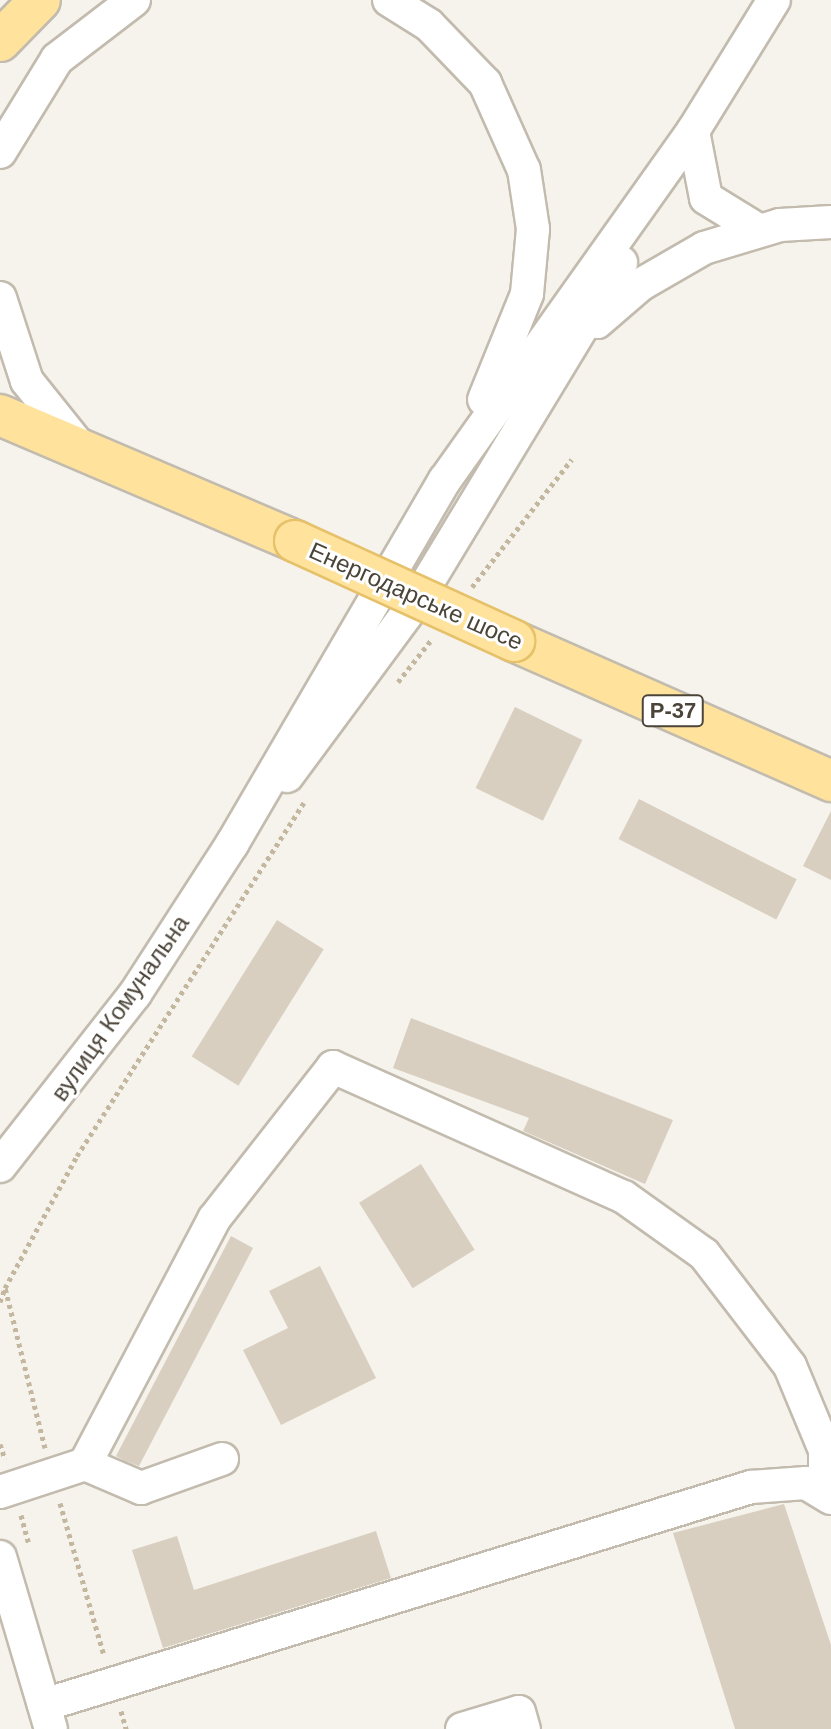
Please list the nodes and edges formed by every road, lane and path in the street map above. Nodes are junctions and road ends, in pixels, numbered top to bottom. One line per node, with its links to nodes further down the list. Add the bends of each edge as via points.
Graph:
1 (40, 0): 5 (main road)
2 (134, 0): 7 (street, via 57,59)
3 (389, 0): 16 (street, via 429,25 485,83 516,139 530,200 532,259 518,329)
4 (775, 3): 6 (street)
5 (0, 41)
6 (693, 131): 10 (street, via 706,198); 12 (street); 16 (street)
7 (4, 144): 8 (street)
8 (0, 168)
9 (831, 222): 10 (street)
10 (758, 230): 12 (street, via 673,264)
11 (0, 298): 14 (street, via 27,381)
12 (583, 334): 24 (street, via 398,629)
13 (0, 415): 14 (main road, Енергодарське шосе / Р-37)
14 (80, 449): 20 (main road, Енергодарське шосе / Р-37, bridge)
15 (572, 459): 17 (path)
16 (445, 480): 24 (street)
17 (465, 597)
18 (435, 634): 19 (path)
19 (387, 697)
20 (791, 762): 21 (street); 22 (main road, Енергодарське шосе / Р-37)
21 (831, 768)
22 (831, 781)
23 (309, 797): 26 (path, via 77,1156)
24 (232, 844): 25 (street, вулиця Комунальна, via 119,1016)
25 (0, 1166)
26 (5, 1288): 27 (path); 30 (path)
27 (0, 1302)
28 (222, 1459): 29 (street, via 141,1488)
29 (85, 1464): 30 (street); 32 (street, via 214,1219 333,1067 624,1197 704,1254 790,1366 825,1450)
30 (52, 1476): 31 (street); 34 (path)
31 (0, 1492)
32 (828, 1496): 34 (street, via 786,1481 751,1487)
33 (0, 1557): 35 (street)
34 (113, 1685): 35 (street); 36 (path)
35 (47, 1717)
36 (126, 1729)
37 (462, 1729): 38 (street, via 519,1712)
38 (524, 1729)

